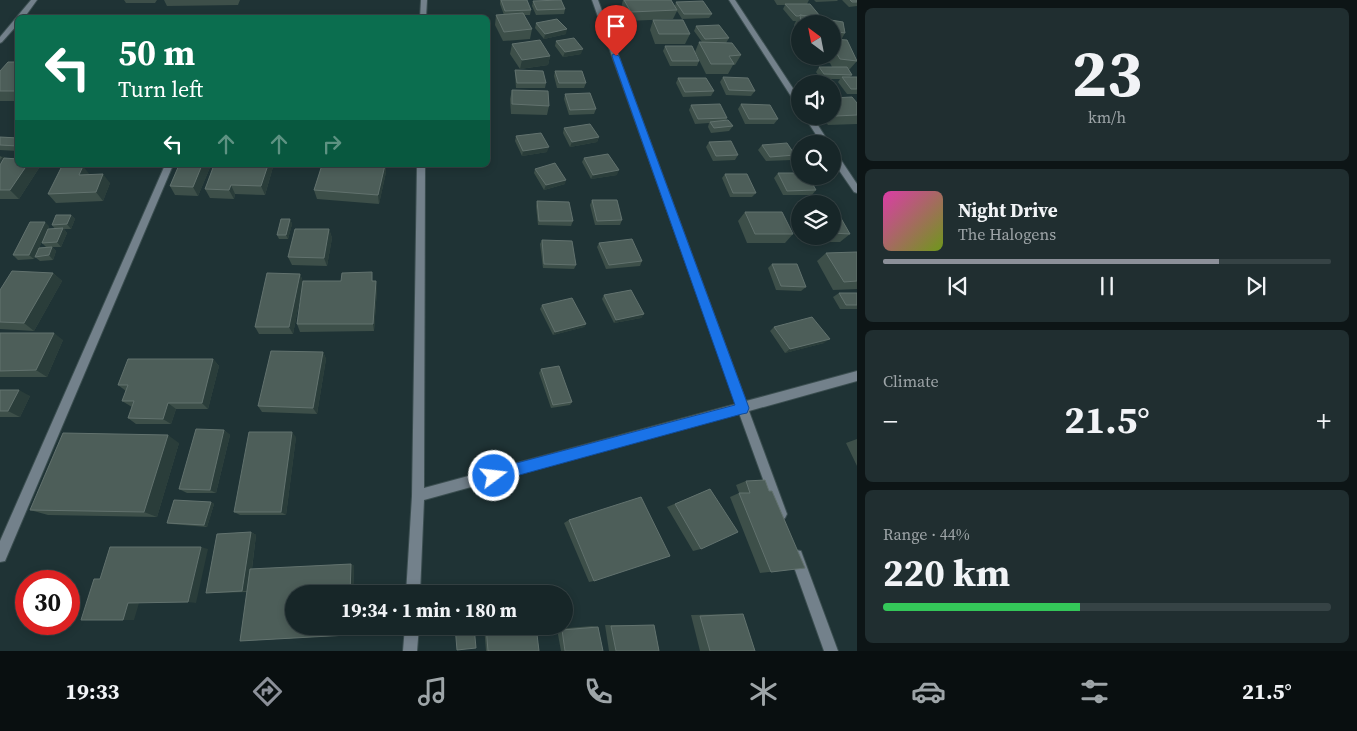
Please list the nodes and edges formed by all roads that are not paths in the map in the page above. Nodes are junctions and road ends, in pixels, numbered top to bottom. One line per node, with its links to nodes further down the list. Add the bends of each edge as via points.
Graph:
1 (34, 0): 5 (street)
2 (424, 0): 6 (street)
3 (596, 0): 15 (street)
4 (732, 0): 9 (street)
5 (22, 15)
6 (423, 15)
7 (15, 24): 8 (street)
8 (0, 41)
9 (791, 90)
10 (841, 166): 13 (street)
11 (168, 167): 19 (street)
12 (421, 167): 16 (street)
13 (857, 190)
14 (857, 376): 15 (street)
15 (742, 408): 16 (street); 17 (street)
16 (418, 496): 20 (street)
17 (783, 520)
18 (794, 548): 23 (street)
19 (0, 556)
20 (413, 585)
21 (411, 635): 22 (street)
22 (410, 651)
23 (831, 651)

